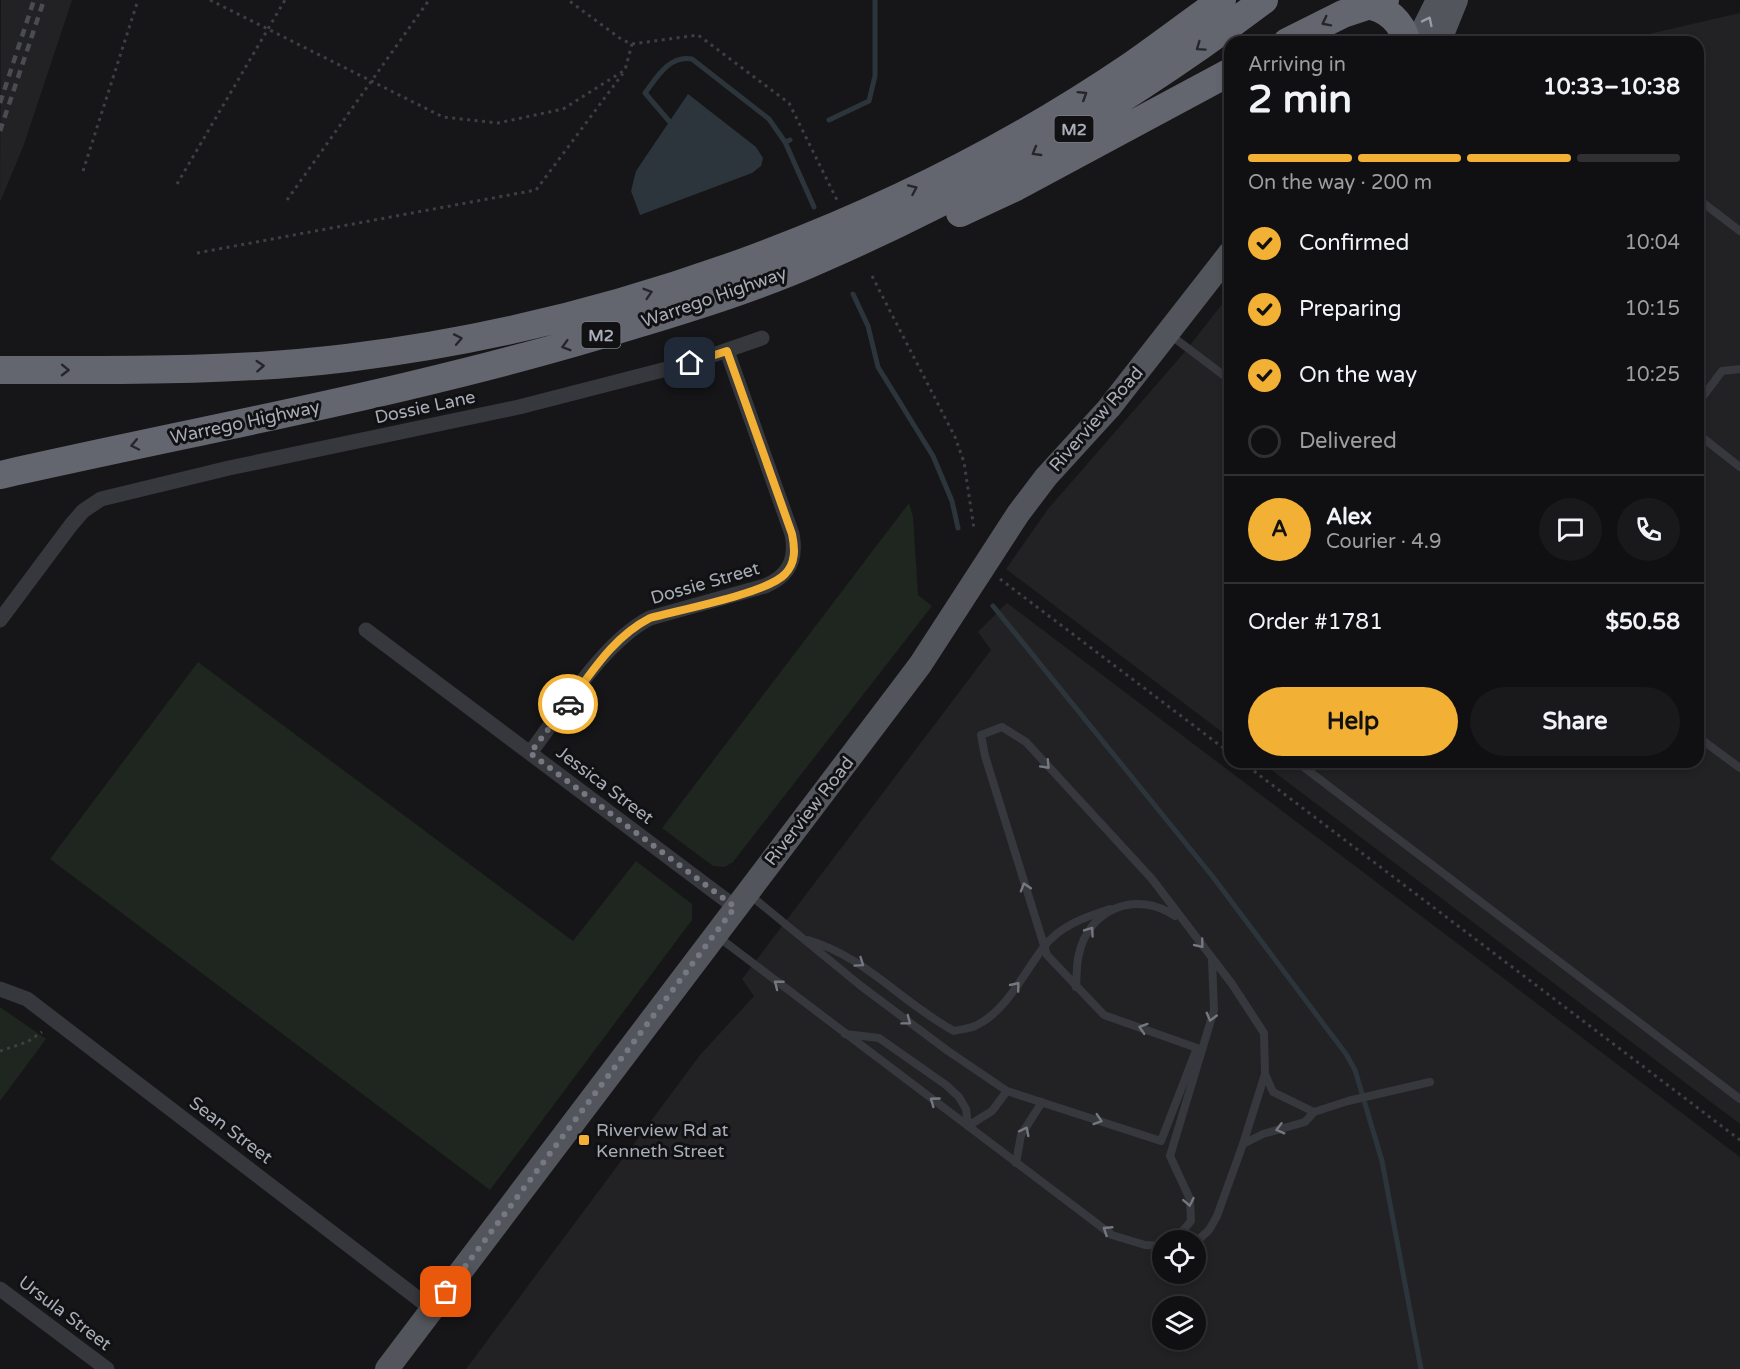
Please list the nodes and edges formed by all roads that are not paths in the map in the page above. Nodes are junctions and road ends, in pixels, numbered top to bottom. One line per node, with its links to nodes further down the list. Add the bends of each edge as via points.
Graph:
1 (1222, 0): 19 (highway, Warrego Highway / M2, one-way to 1, via 249,367 347,358 544,323 683,283 784,246 922,185 1131,66)
2 (1264, 0): 13 (highway, Warrego Highway / M2, one-way to 13, via 1171,68 1034,153)
3 (1438, 0): 8 (main road, one-way to 3)
4 (1456, 0): 9 (main road)
5 (1375, 3): 6 (highway, one-way to 6); 7 (highway, via 1391,15)
6 (1301, 36)
7 (1405, 36)
8 (1420, 36)
9 (1441, 36)
10 (1224, 75): 13 (highway, via 1006,192 849,264)
11 (1704, 204): 12 (lane)
12 (1740, 231)
13 (820, 260): 24 (highway, Warrego Highway / M2, one-way to 24, via 689,308 486,368)
14 (1224, 261): 15 (main road, Riverview Road)
15 (1168, 333): 20 (lane); 31 (main road, Riverview Road, via 1018,514 937,642)
16 (762, 338): 17 (street, Dossie Lane)
17 (727, 351): 25 (street, Dossie Lane, via 519,407 229,468 93,502 71,525); 28 (street, Dossie Street, via 792,534 790,567 776,582 634,626 611,647)
18 (1740, 369): 21 (lane, via 1722,372)
19 (3, 370)
20 (1224, 375)
21 (1704, 395)
22 (1704, 439): 23 (lane)
23 (1740, 467)
24 (0, 475)
25 (0, 620)
26 (366, 630): 28 (street, Jessica Street)
27 (1704, 741): 30 (lane)
28 (530, 753): 31 (street, Jessica Street)
29 (1306, 768): 44 (lane)
30 (1740, 768)
31 (741, 900): 34 (main road, Riverview Road); 35 (lane)
32 (1110, 909): 33 (lane, via 1136,902 1151,904); 36 (lane, via 1061,930); 38 (lane, one-way to 32, via 1084,939)
33 (1180, 920): 36 (lane, one-way to 33, via 983,746 981,735 1002,727 1034,750 1152,879); 37 (lane, one-way to 37)
34 (715, 935): 40 (lane, one-way to 34); 54 (main road, Riverview Road)
35 (807, 940): 36 (lane, one-way to 36, via 858,961 954,1031 976,1026 995,1011); 43 (lane, one-way to 43, via 861,986)
36 (1043, 947): 38 (lane)
37 (1212, 959): 41 (lane, via 1264,1033); 50 (lane, one-way to 50, via 1214,1010 1170,1156 1190,1200 1191,1221)
38 (1076, 987): 45 (lane, one-way to 38, via 1161,1141 1197,1048 1104,1015)
39 (0, 989): 54 (street, Sean Street, via 27,999)
40 (843, 1034): 47 (lane, one-way to 40); 47 (lane, via 879,1038 946,1085 966,1109)
41 (1265, 1074): 46 (lane, via 1273,1092); 48 (lane)
42 (1430, 1082): 46 (lane)
43 (1007, 1091): 45 (lane); 47 (lane, via 992,1112)
44 (1740, 1099)
45 (1042, 1102): 49 (lane, one-way to 45, via 1021,1134)
46 (1314, 1112): 48 (lane, one-way to 48, via 1305,1122)
47 (968, 1126): 49 (lane)
48 (1243, 1144): 51 (lane, via 1217,1216)
49 (1016, 1163): 52 (lane, one-way to 49, via 1112,1235)
50 (1183, 1230)
51 (1206, 1233)
52 (1152, 1245)
53 (0, 1289): 55 (street, Ursula Street)
54 (433, 1310): 56 (main road, Riverview Road)
55 (107, 1369)
56 (387, 1369)

